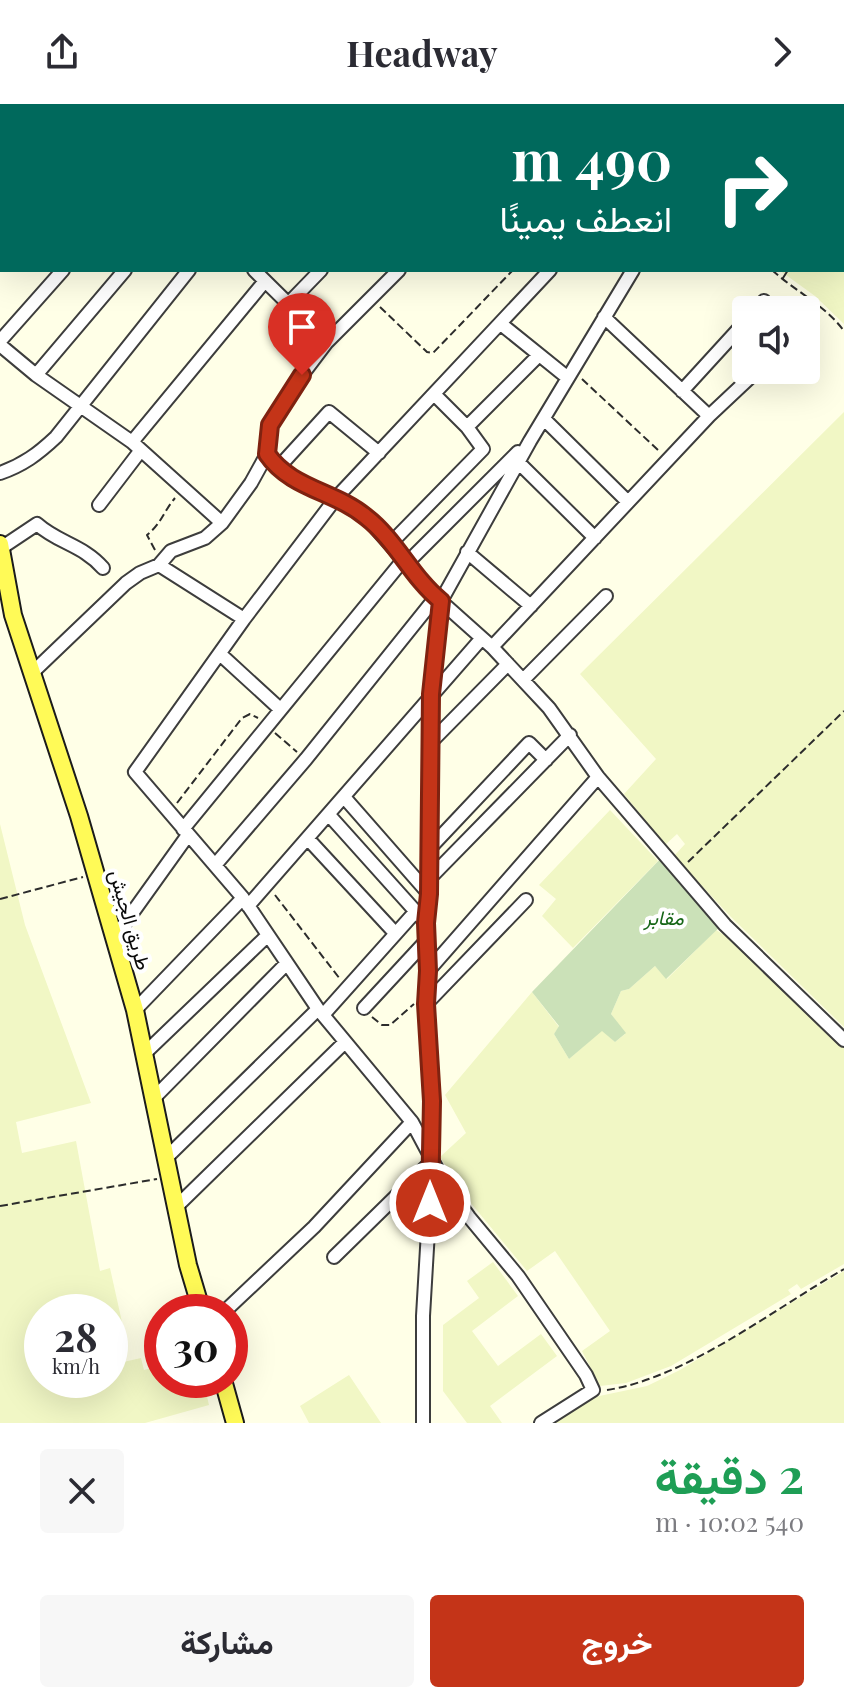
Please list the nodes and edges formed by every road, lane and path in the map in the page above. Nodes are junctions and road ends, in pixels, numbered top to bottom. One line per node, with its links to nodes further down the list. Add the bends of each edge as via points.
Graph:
1 (61, 272): 21 (street)
2 (123, 272): 24 (street)
3 (187, 272): 28 (street)
4 (256, 272): 13 (street)
5 (319, 272): 15 (street)
6 (397, 272): 14 (street)
7 (511, 272): 14 (path, via 433,353)
8 (548, 272): 17 (street)
9 (632, 272): 16 (street)
10 (774, 272): 12 (path)
11 (787, 272): 12 (path)
12 (782, 279): 18 (path, via 810,297)
13 (265, 281): 15 (street); 33 (street)
14 (371, 297): 20 (street)
15 (288, 304): 20 (street)
16 (604, 317): 23 (street); 26 (street)
17 (501, 324): 22 (street); 27 (street)
18 (844, 331)
19 (732, 336): 26 (street)
20 (327, 342): 35 (street, via 270,425)
21 (0, 343): 24 (street)
22 (539, 355): 23 (street); 31 (street)
23 (570, 374): 30 (street); 36 (path)
24 (36, 375): 28 (street)
25 (743, 384): 29 (street)
26 (682, 391): 29 (street)
27 (434, 394): 31 (street); 34 (street)
28 (81, 405): 33 (street); 39 (street, via 35,456)
29 (709, 416): 36 (street)
30 (544, 419): 32 (street); 42 (street)
31 (467, 427): 46 (street, via 483,449)
32 (530, 441): 37 (street); 49 (street)
33 (136, 446): 40 (street); 43 (street)
34 (379, 453): 38 (street, via 329,412); 41 (street)
35 (267, 454): 38 (street); 44 (street)
36 (668, 460): 42 (street)
37 (518, 462): 45 (street); 48 (street)
38 (278, 468): 41 (street, via 304,486)
39 (0, 473)
40 (183, 489): 44 (street); 50 (path, via 147,535)
41 (336, 498): 46 (street, via 366,517); 55 (street)
42 (628, 502): 45 (street)
43 (99, 505)
44 (222, 523): 50 (street, via 205,538 177,547)
45 (595, 538): 54 (street)
46 (391, 543): 49 (street)
47 (0, 546): 51 (street, via 35,524 83,549); 60 (main road, طريق الجيش, via 13,615)
48 (467, 552): 53 (street); 54 (street)
49 (406, 561): 53 (street); 63 (street)
50 (162, 562): 55 (street); 60 (street, via 126,583)
51 (103, 568)
52 (606, 596): 61 (street)
53 (438, 599): 56 (street); 62 (street); 74 (street)
54 (531, 606): 57 (street)
55 (244, 619): 58 (street)
56 (482, 638): 57 (street); 62 (street)
57 (492, 647): 59 (street)
58 (220, 654): 63 (street); 71 (street, via 135,772)
59 (508, 664): 61 (street); 66 (street)
60 (33, 672): 76 (main road, طريق الجيش)
61 (523, 680): 65 (street)
62 (431, 694): 66 (street); 69 (street)
63 (280, 709): 71 (street)
64 (844, 711): 75 (path)
65 (570, 735): 67 (street); 68 (street)
66 (431, 742): 73 (street)
67 (546, 760): 73 (street, via 529,743); 77 (street)
68 (598, 777): 75 (street); 90 (street)
69 (344, 797): 70 (street); 79 (street)
70 (329, 815): 72 (street); 83 (street)
71 (186, 832): 74 (street); 87 (street)
72 (309, 840): 78 (street); 85 (street)
73 (430, 848): 77 (street)
74 (216, 864): 82 (street)
75 (678, 871): 96 (street, via 725,925)
76 (96, 873): 80 (path); 87 (main road, طريق الجيش)
77 (429, 879): 79 (street)
78 (266, 885): 82 (street); 91 (path)
79 (429, 894): 84 (street)
80 (0, 899)
81 (526, 900): 92 (street)
82 (245, 902): 86 (street); 94 (street)
83 (416, 911): 84 (street); 85 (street)
84 (426, 923): 88 (street)
85 (395, 933): 91 (street)
86 (267, 936): 89 (street); 98 (street)
87 (115, 937): 94 (main road, طريق الجيش)
88 (427, 940): 90 (street); 93 (street)
89 (286, 964): 95 (street); 99 (street)
90 (428, 971): 92 (street)
91 (347, 988): 95 (street)
92 (426, 998): 93 (path, via 390,1025 375,1021); 102 (street, via 432,1101)
93 (364, 1008)
94 (135, 1010): 98 (main road, طريق الجيش)
95 (320, 1012): 97 (street); 101 (street)
96 (844, 1040)
97 (345, 1042): 100 (street); 105 (street)
98 (144, 1054): 99 (main road, طريق الجيش)
99 (152, 1100): 101 (main road, طريق الجيش)
100 (412, 1122): 102 (street); 109 (street)
101 (165, 1159): 103 (main road, طريق الجيش)
102 (429, 1159): 106 (street); 110 (street, via 536,1302); 113 (street)
103 (170, 1177): 104 (path); 105 (main road, طريق الجيش)
104 (0, 1206)
105 (176, 1207): 108 (main road, طريق الجيش)
106 (334, 1257)
107 (844, 1269): 110 (path, via 682,1365 639,1383)
108 (197, 1294)
109 (243, 1294)
110 (593, 1390): 114 (street)
111 (228, 1398): 112 (main road)
112 (235, 1423)
113 (423, 1423)
114 (541, 1423)

